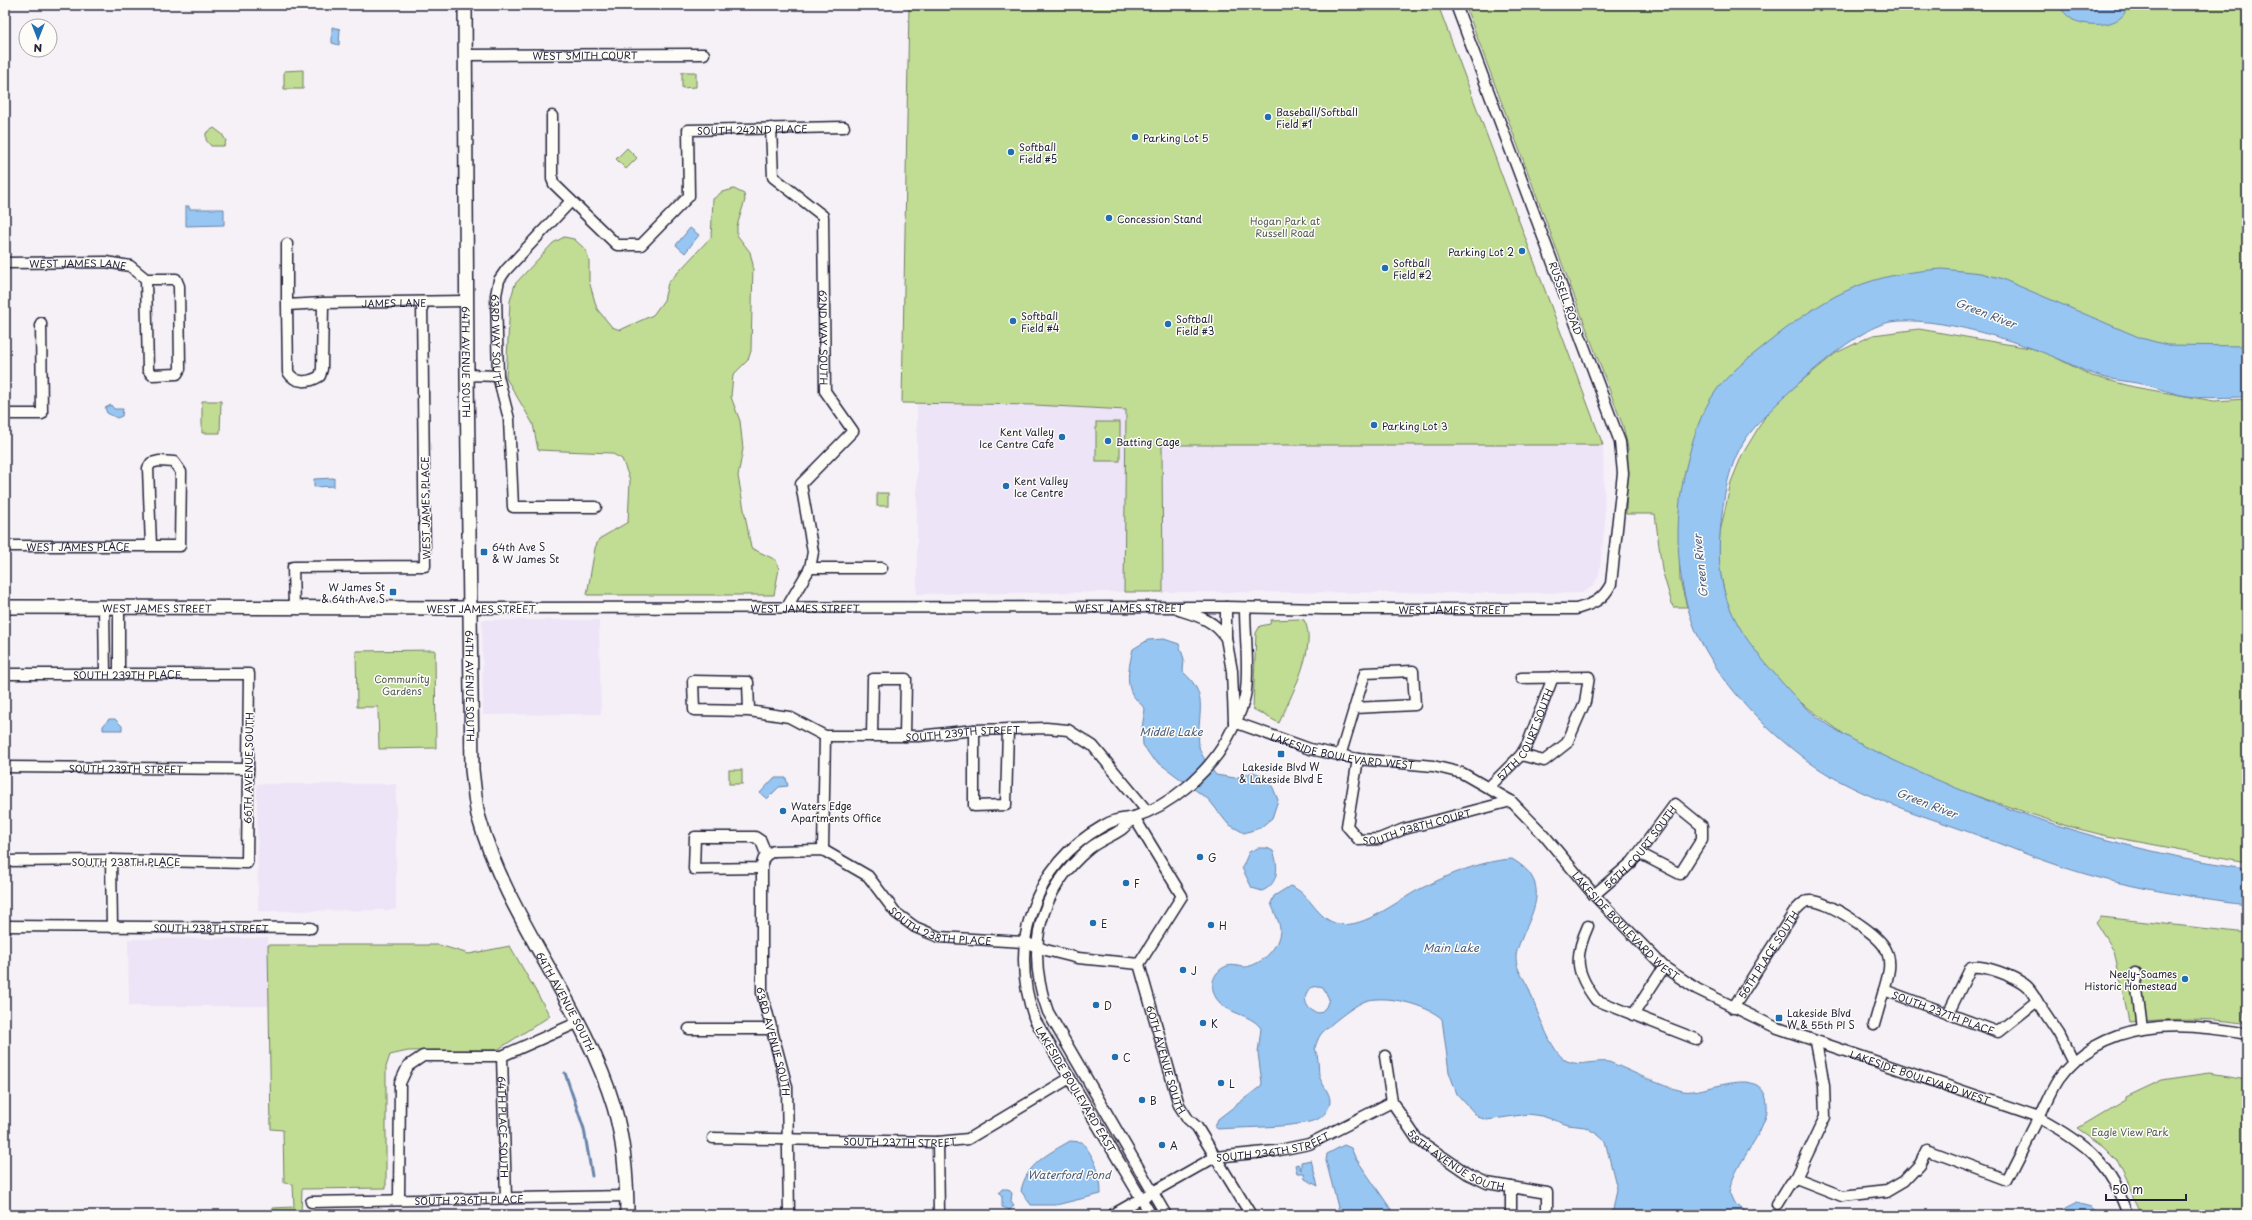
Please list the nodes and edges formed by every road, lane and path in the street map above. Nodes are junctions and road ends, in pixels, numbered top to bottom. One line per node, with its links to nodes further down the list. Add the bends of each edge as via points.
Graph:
1 (465, 5): 4 (street, 64TH AVENUE SOUTH)
2 (1456, 5): 25 (street, RUSSELL ROAD, via 1620,442 1623,473 1610,584)
3 (704, 54): 4 (street, WEST SMITH COURT)
4 (465, 55): 13 (street, 64TH AVENUE SOUTH)
5 (552, 116): 8 (street, SOUTH 242ND PLACE, via 552,179)
6 (844, 127): 7 (street, SOUTH 242ND PLACE)
7 (771, 128): 8 (street, SOUTH 242ND PLACE, via 688,130 689,196 641,245 617,245); 23 (street, 62ND WAY SOUTH, via 773,178 823,216 825,391 853,431 801,484 812,539)
8 (571, 201): 18 (street, 63RD WAY SOUTH, via 499,280 496,295)
9 (287, 244): 15 (street)
10 (5, 263): 11 (street, WEST JAMES LANE, via 106,262 130,266)
11 (146, 279): 11 (street, via 148,370 152,375 177,374 180,369 179,286 176,279)
12 (422, 302): 13 (street, JAMES LANE); 14 (street, JAMES LANE); 27 (street, WEST JAMES PLACE, via 425,566 293,567)
13 (466, 302): 17 (street, 64TH AVENUE SOUTH)
14 (323, 303): 15 (street); 15 (street, via 322,369 320,376 311,381 300,381 291,377 288,372)
15 (287, 305)
16 (41, 323): 19 (street, via 42,414)
17 (467, 375): 18 (street); 33 (street, 64TH AVENUE SOUTH)
18 (498, 376): 20 (street, 63RD WAY SOUTH, via 509,419 513,507)
19 (5, 414)
20 (596, 508)
21 (5, 546): 22 (street, WEST JAMES PLACE)
22 (151, 546): 22 (street, WEST JAMES PLACE, via 180,546 181,472 174,462 159,461 151,463 148,468)
23 (810, 568): 24 (street); 28 (street, 62ND WAY SOUTH)
24 (882, 568)
25 (1602, 598): 34 (street, WEST JAMES STREET, via 1576,609)
26 (5, 607): 31 (street, WEST JAMES STREET)
27 (294, 607): 32 (street, WEST JAMES STREET); 33 (street, WEST JAMES STREET)
28 (787, 607): 29 (street, WEST JAMES STREET); 33 (street, WEST JAMES STREET)
29 (1170, 607): 30 (street, WEST JAMES STREET); 35 (street, via 1210,621 1220,628)
30 (1226, 607): 34 (street, WEST JAMES STREET); 35 (street, LAKESIDE BOULEVARD EAST)
31 (104, 608): 32 (street, WEST JAMES STREET); 36 (street)
32 (119, 608): 37 (street)
33 (470, 608): 82 (street, 64TH AVENUE SOUTH, via 472,770 478,814 489,848 519,915)
34 (1245, 608): 44 (street, LAKESIDE BOULEVARD EAST, via 1246,691)
35 (1226, 638): 44 (street, LAKESIDE BOULEVARD EAST, via 1232,671)
36 (105, 673): 37 (street, SOUTH 239TH PLACE); 38 (street, SOUTH 239TH PLACE)
37 (119, 673): 39 (street, SOUTH 239TH PLACE)
38 (5, 674)
39 (249, 674): 54 (street, 66TH AVENUE SOUTH)
40 (1553, 677): 41 (street); 50 (street, 57TH COURT SOUTH); 50 (street, via 1589,677 1585,702 1567,743 1557,752 1544,761)
41 (1521, 678)
42 (1354, 708): 42 (street, via 1365,673 1413,671 1415,705); 51 (street)
43 (749, 711): 43 (street, SOUTH 239TH STREET, via 694,710 693,681 748,682); 47 (street, SOUTH 239TH STREET, via 789,716)
44 (1234, 722): 51 (street, LAKESIDE BOULEVARD WEST, via 1310,749); 57 (street, LAKESIDE BOULEVARD EAST, via 1226,741 1200,775 1187,787)
45 (1008, 729): 46 (street, SOUTH 239TH STREET); 46 (street, via 1006,805 980,806 974,806); 57 (street, SOUTH 239TH STREET, via 1068,730 1080,736 1093,746)
46 (974, 730): 49 (street, SOUTH 239TH STREET)
47 (825, 736): 48 (street, SOUTH 239TH STREET); 59 (street)
48 (872, 736): 49 (street, SOUTH 239TH STREET); 49 (street, via 874,679 906,679)
49 (905, 736)
50 (1521, 755): 55 (street, 57TH COURT SOUTH)
51 (1340, 756): 52 (street, LAKESIDE BOULEVARD WEST)
52 (1358, 759): 55 (street, LAKESIDE BOULEVARD WEST, via 1433,766 1462,773); 56 (street, SOUTH 238TH COURT, via 1347,826 1359,840 1379,839 1404,829)
53 (5, 767): 54 (street, SOUTH 239TH STREET)
54 (248, 769): 64 (street, 66TH AVENUE SOUTH)
55 (1489, 787): 56 (street, LAKESIDE BOULEVARD WEST)
56 (1511, 801): 66 (street, LAKESIDE BOULEVARD WEST, via 1544,835)
57 (1147, 811): 58 (street, LAKESIDE BOULEVARD EAST)
58 (1134, 817): 72 (street, LAKESIDE BOULEVARD EAST, via 1120,818 1103,825 1061,860 1040,890); 73 (street, LAKESIDE BOULEVARD EAST, via 1126,828 1092,847 1064,874 1045,908); 74 (street, via 1182,896)
59 (822, 850): 61 (street, via 774,851); 72 (street, SOUTH 238TH PLACE, via 868,876 896,913 915,927 939,937)
60 (1639, 853): 60 (street, 56TH COURT SOUTH, via 1675,804 1702,826 1702,839 1680,874); 66 (street, 56TH COURT SOUTH)
61 (766, 854): 65 (street, via 762,860); 65 (street, via 761,841 755,837 695,837 694,869)
62 (111, 860): 63 (street, SOUTH 238TH PLACE); 64 (street, SOUTH 238TH PLACE); 70 (street)
63 (5, 862)
64 (247, 863)
65 (762, 868): 85 (street, 63RD AVENUE SOUTH, via 762,993)
66 (1594, 895): 75 (street, LAKESIDE BOULEVARD WEST)
67 (1805, 902): 77 (street, SOUTH 237TH PLACE, via 1815,901 1824,904 1859,923 1881,941 1890,966); 79 (street, 56TH PLACE SOUTH, via 1795,911)
68 (5, 926): 70 (street, SOUTH 238TH STREET)
69 (1588, 926): 81 (street, via 1580,943 1577,958 1586,986 1596,1000)
70 (112, 927): 71 (street, SOUTH 238TH STREET)
71 (311, 928)
72 (1024, 942): 73 (street, SOUTH 238TH PLACE); 93 (street, LAKESIDE BOULEVARD EAST, via 1024,974 1030,1005 1042,1034)
73 (1036, 946): 74 (street, SOUTH 238TH PLACE, via 1078,958); 102 (street, LAKESIDE BOULEVARD EAST, via 1038,980 1048,1012)
74 (1139, 964): 99 (street, 60TH AVENUE SOUTH, via 1179,1105 1188,1119 1198,1127)
75 (1664, 967): 79 (street, LAKESIDE BOULEVARD WEST, via 1697,989); 81 (street)
76 (2135, 973): 86 (street)
77 (1884, 990): 80 (street, SOUTH 237TH PLACE); 83 (street)
78 (2037, 1001): 80 (street, SOUTH 237TH PLACE, via 1998,1032); 80 (street, via 2032,991 2016,980 1986,969 1971,967); 92 (street, via 2059,1034)
79 (1733, 1008): 89 (street, LAKESIDE BOULEVARD WEST)
80 (1948, 1014)
81 (1633, 1015): 88 (street)
82 (578, 1022): 90 (street); 103 (street, 64TH AVENUE SOUTH, via 595,1056 614,1107 624,1158)
83 (1874, 1025)
84 (689, 1029): 85 (street)
85 (772, 1029): 97 (street, 63RD AVENUE SOUTH, via 786,1076)
86 (2142, 1029): 87 (street, via 2182,1026); 92 (street, via 2119,1034 2097,1044)
87 (2247, 1034)
88 (1696, 1039)
89 (1816, 1042): 95 (street, LAKESIDE BOULEVARD WEST); 100 (street, via 1824,1085 1825,1117)
90 (502, 1056): 104 (street, 64TH PLACE SOUTH); 106 (street, via 423,1056 408,1066 400,1084)
91 (1385, 1056): 94 (street)
92 (2073, 1062): 95 (street, via 2057,1080)
93 (1070, 1078): 98 (street, SOUTH 237TH STREET, via 968,1139); 105 (street, LAKESIDE BOULEVARD EAST)
94 (1392, 1102): 99 (street, SOUTH 236TH STREET, via 1309,1144 1275,1151); 101 (street, 58TH AVENUE SOUTH, via 1417,1139 1442,1158 1487,1183)
95 (2039, 1118): 100 (street, via 2007,1180 1927,1150 1920,1164 1904,1181 1887,1191 1842,1196); 118 (street, LAKESIDE BOULEVARD WEST, via 2089,1148 2110,1173 2120,1190)
96 (713, 1138): 97 (street, SOUTH 237TH STREET)
97 (788, 1139): 98 (street, SOUTH 237TH STREET); 110 (street, 63RD AVENUE SOUTH)
98 (938, 1142): 111 (street)
99 (1215, 1157): 102 (street, SOUTH 236TH STREET); 115 (street, 60TH AVENUE SOUTH)
100 (1796, 1178): 108 (street)
101 (1511, 1187): 116 (street, 58TH AVENUE SOUTH); 117 (street, via 1547,1192)
102 (1153, 1192): 105 (street, SOUTH 236TH STREET); 114 (street, LAKESIDE BOULEVARD EAST)
103 (627, 1196): 104 (street, SOUTH 236TH PLACE); 109 (street, 64TH AVENUE SOUTH)
104 (506, 1199): 106 (street, SOUTH 236TH PLACE)
105 (1141, 1199): 112 (street, SOUTH 236TH STREET); 113 (street, LAKESIDE BOULEVARD EAST)
106 (399, 1200): 107 (street, SOUTH 236TH PLACE)
107 (311, 1202)
108 (1777, 1204)
109 (627, 1215)
110 (789, 1215)
111 (939, 1215)
112 (1112, 1215)
113 (1151, 1215)
114 (1166, 1215)
115 (1251, 1215)
116 (1512, 1215)
117 (1547, 1215)
118 (2129, 1215)

